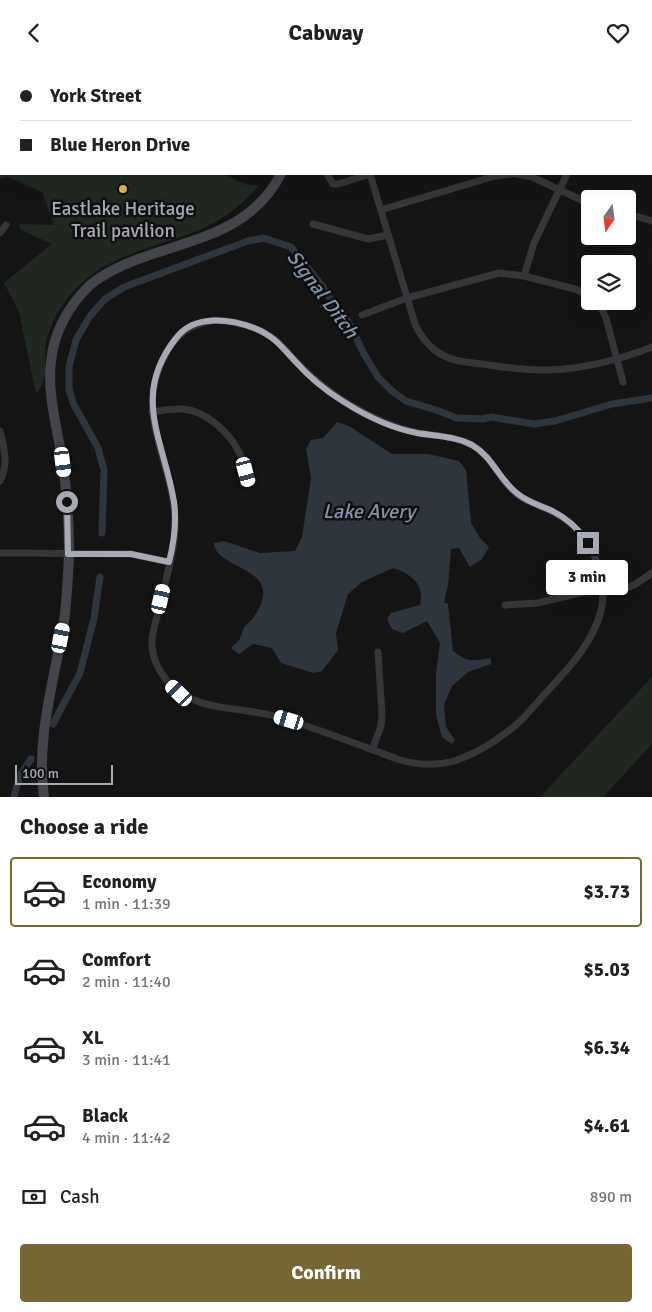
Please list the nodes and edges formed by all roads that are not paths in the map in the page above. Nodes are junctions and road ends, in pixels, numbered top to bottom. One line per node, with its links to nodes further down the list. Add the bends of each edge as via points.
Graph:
1 (280, 175): 31 (street, via 248,215 218,231 116,268 90,286 65,317 56,338 50,373 67,502)
2 (328, 175): 3 (street, via 333,184 338,184)
3 (367, 175)
4 (370, 175): 11 (street)
5 (498, 175): 8 (street)
6 (521, 175): 9 (street)
7 (566, 175): 9 (street)
8 (485, 176): 11 (street)
9 (559, 190): 10 (street); 18 (street, via 534,243)
10 (581, 200)
11 (381, 210): 17 (street)
12 (636, 216): 13 (street)
13 (652, 221)
14 (313, 224): 17 (street, via 368,239)
15 (6, 225): 16 (street)
16 (0, 233)
17 (388, 235): 20 (street)
18 (524, 276): 19 (street); 20 (street, via 492,274)
19 (581, 292)
20 (407, 298): 22 (street); 24 (street, via 425,342 452,360 550,370 576,368)
21 (602, 310): 24 (street)
22 (362, 315)
23 (652, 347): 24 (street)
24 (616, 358): 25 (street)
25 (623, 382)
26 (152, 412): 29 (street, via 188,410 217,425 240,453); 32 (street, via 174,509 175,529); 34 (street, via 155,379 169,347 179,335 202,322 215,320 255,328 272,337 325,389 364,414 403,429 455,439 483,452 518,495 567,520 582,535 600,567)
27 (0, 431): 28 (street, via 6,463)
28 (0, 481)
29 (248, 482)
30 (0, 553): 31 (street)
31 (68, 554): 32 (street, via 131,554); 38 (street, via 63,626 42,749)
32 (169, 562): 37 (street, via 152,644 157,666 179,693 199,703 275,716)
33 (652, 573): 34 (street, via 627,588)
34 (603, 590): 35 (street, via 538,603); 37 (street, via 598,618 582,649 511,729 472,753 446,763 409,763)
35 (504, 605)
36 (378, 652): 37 (street, via 382,714)
37 (372, 750)
38 (44, 797)

